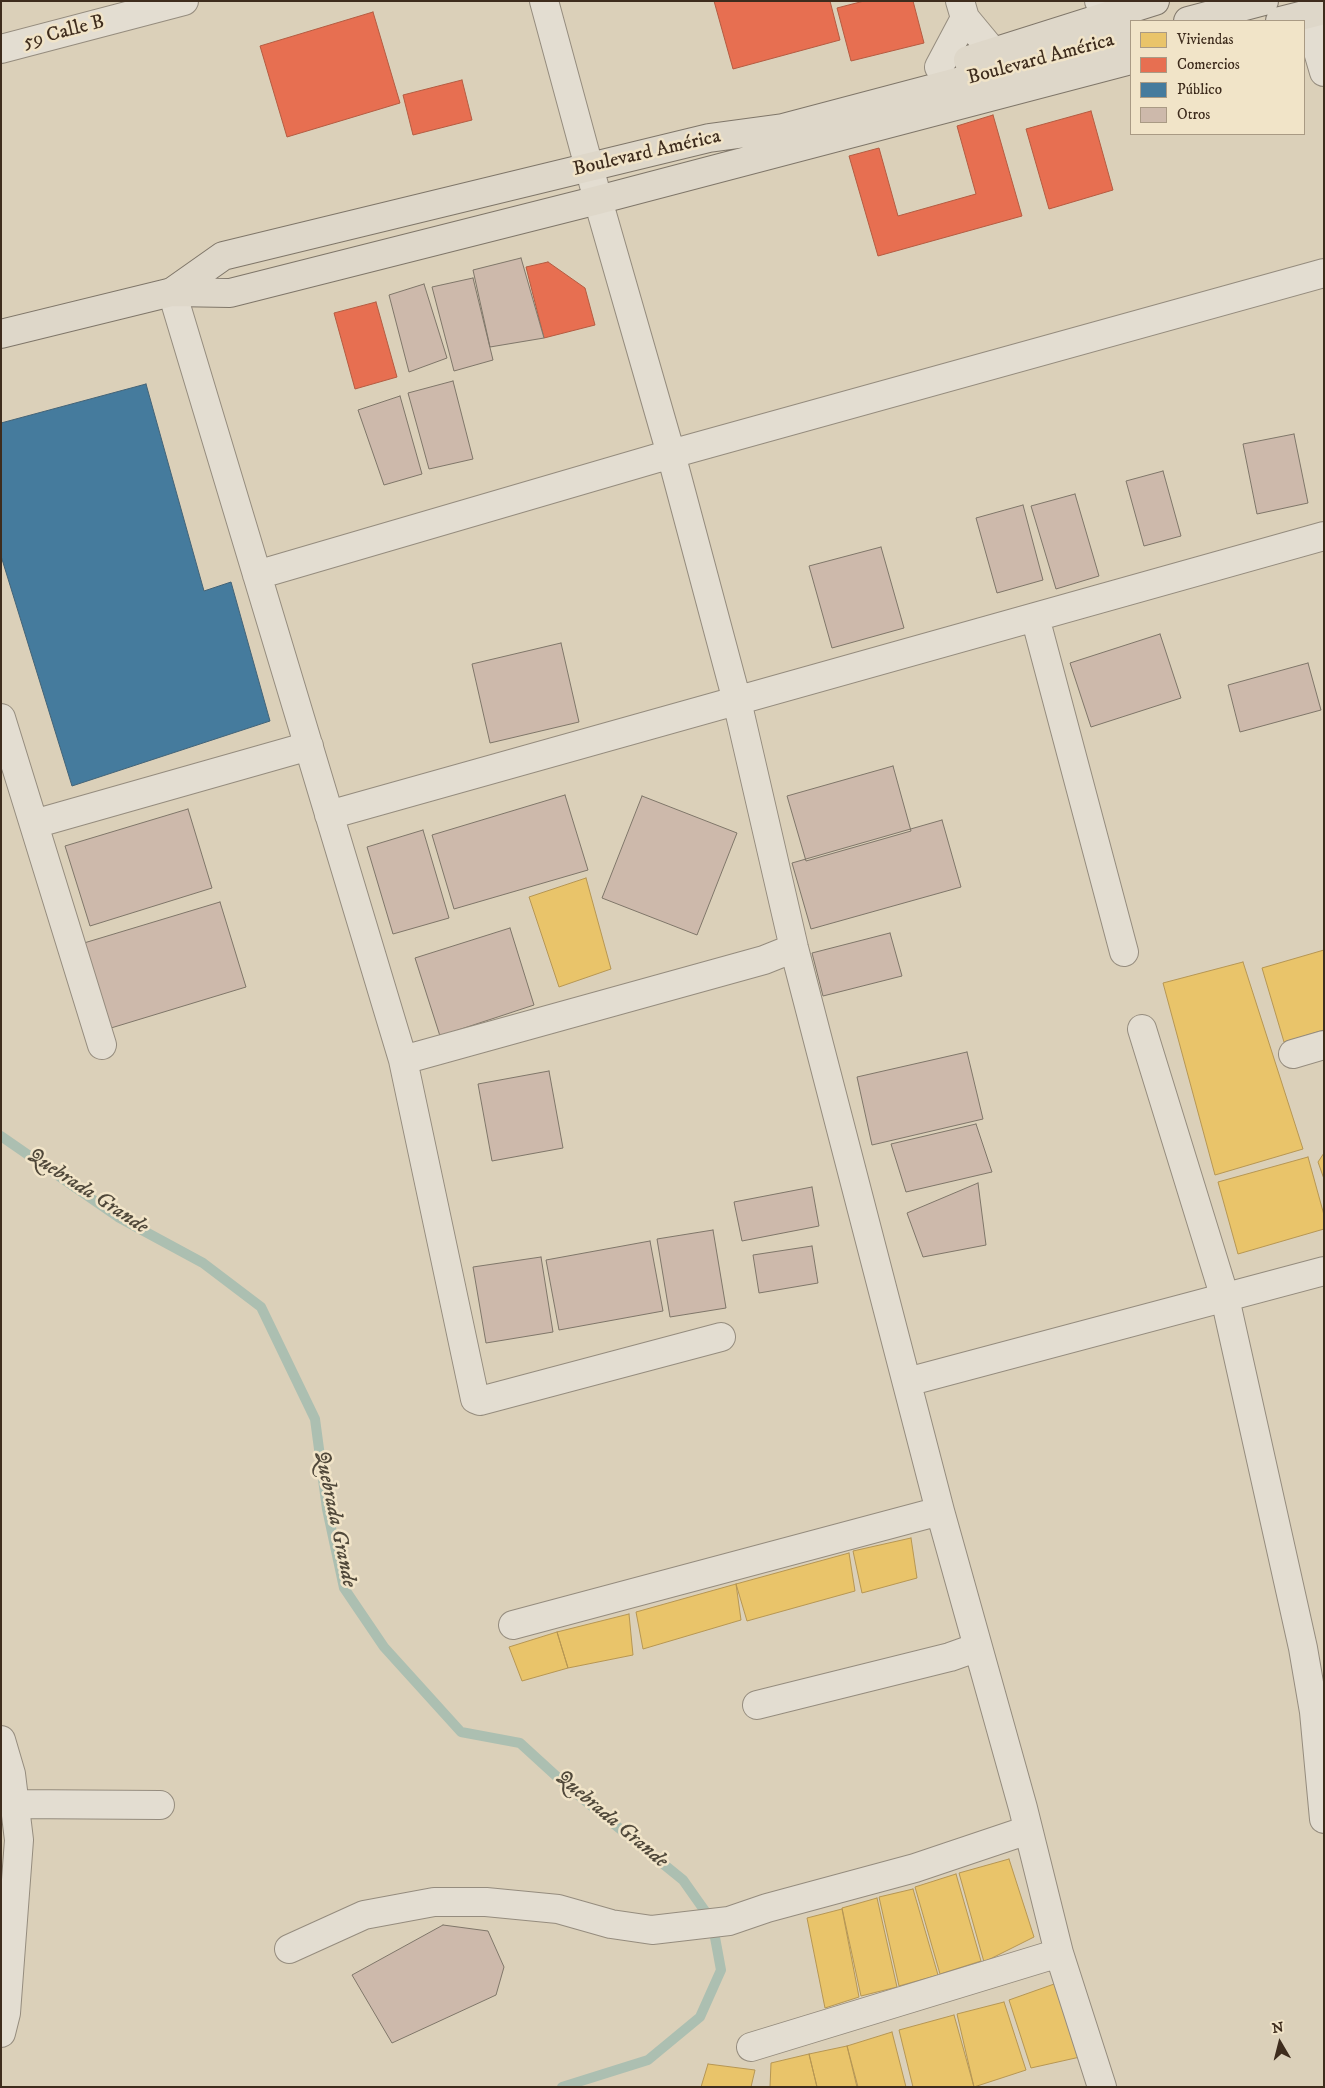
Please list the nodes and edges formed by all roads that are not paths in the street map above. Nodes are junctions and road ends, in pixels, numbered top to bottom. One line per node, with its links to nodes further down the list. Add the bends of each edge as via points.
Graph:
1 (184, 1): 12 (street, 59 Calle B)
2 (544, 1): 18 (street)
3 (1099, 1): 6 (street)
4 (1155, 1): 6 (main road)
5 (1264, 1): 9 (main road)
6 (1126, 9): 13 (main road)
7 (963, 10): 13 (street); 15 (street)
8 (1315, 12): 10 (main road); 16 (street)
9 (1192, 20)
10 (1284, 20)
11 (1130, 36): 17 (main road, Boulevard América, via 783,128)
12 (1, 49)
13 (1000, 51): 15 (main road)
14 (1130, 60): 19 (main road, Boulevard América)
15 (939, 67): 17 (main road, via 820,101)
16 (1324, 72)
17 (709, 138): 18 (main road, Boulevard América)
18 (591, 168): 19 (street); 21 (main road, Boulevard América, via 223,256)
19 (598, 200): 21 (main road, Boulevard América, via 230,293); 23 (street)
20 (1324, 273): 23 (street)
21 (172, 292): 22 (main road, Boulevard América); 25 (street)
22 (1, 334)
23 (671, 454): 25 (street); 27 (street)
24 (1324, 536): 26 (street)
25 (257, 575): 29 (street)
26 (1035, 617): 27 (street); 33 (street)
27 (737, 701): 30 (street); 32 (street)
28 (1, 718): 31 (street)
29 (309, 746): 30 (street); 31 (street)
30 (329, 815): 38 (street)
31 (34, 824): 35 (street)
32 (794, 948): 38 (street, via 755,962); 42 (street)
33 (1124, 952)
34 (1142, 1029): 40 (street)
35 (102, 1045)
36 (1324, 1045): 37 (street)
37 (1293, 1054)
38 (403, 1060): 41 (street, via 475,1399 480,1401)
39 (1324, 1271): 40 (street)
40 (1224, 1298): 42 (street); 50 (street, via 1303,1648 1314,1712)
41 (721, 1337)
42 (907, 1382): 43 (street)
43 (940, 1511): 44 (street); 45 (street)
44 (513, 1625)
45 (978, 1647): 46 (street, via 950,1657); 51 (street)
46 (757, 1705)
47 (1, 1740): 48 (street, via 11,1774)
48 (14, 1804): 49 (street); 54 (street, via 19,1840 6,2013)
49 (160, 1805)
50 (1324, 1819)
51 (1028, 1830): 52 (street, via 915,1868 729,1921 652,1930 611,1924 558,1909 486,1902 434,1902 364,1914); 53 (street)
52 (289, 1949)
53 (1058, 1953): 55 (street); 56 (street)
54 (1, 2033)
55 (751, 2047)
56 (1102, 2087)

